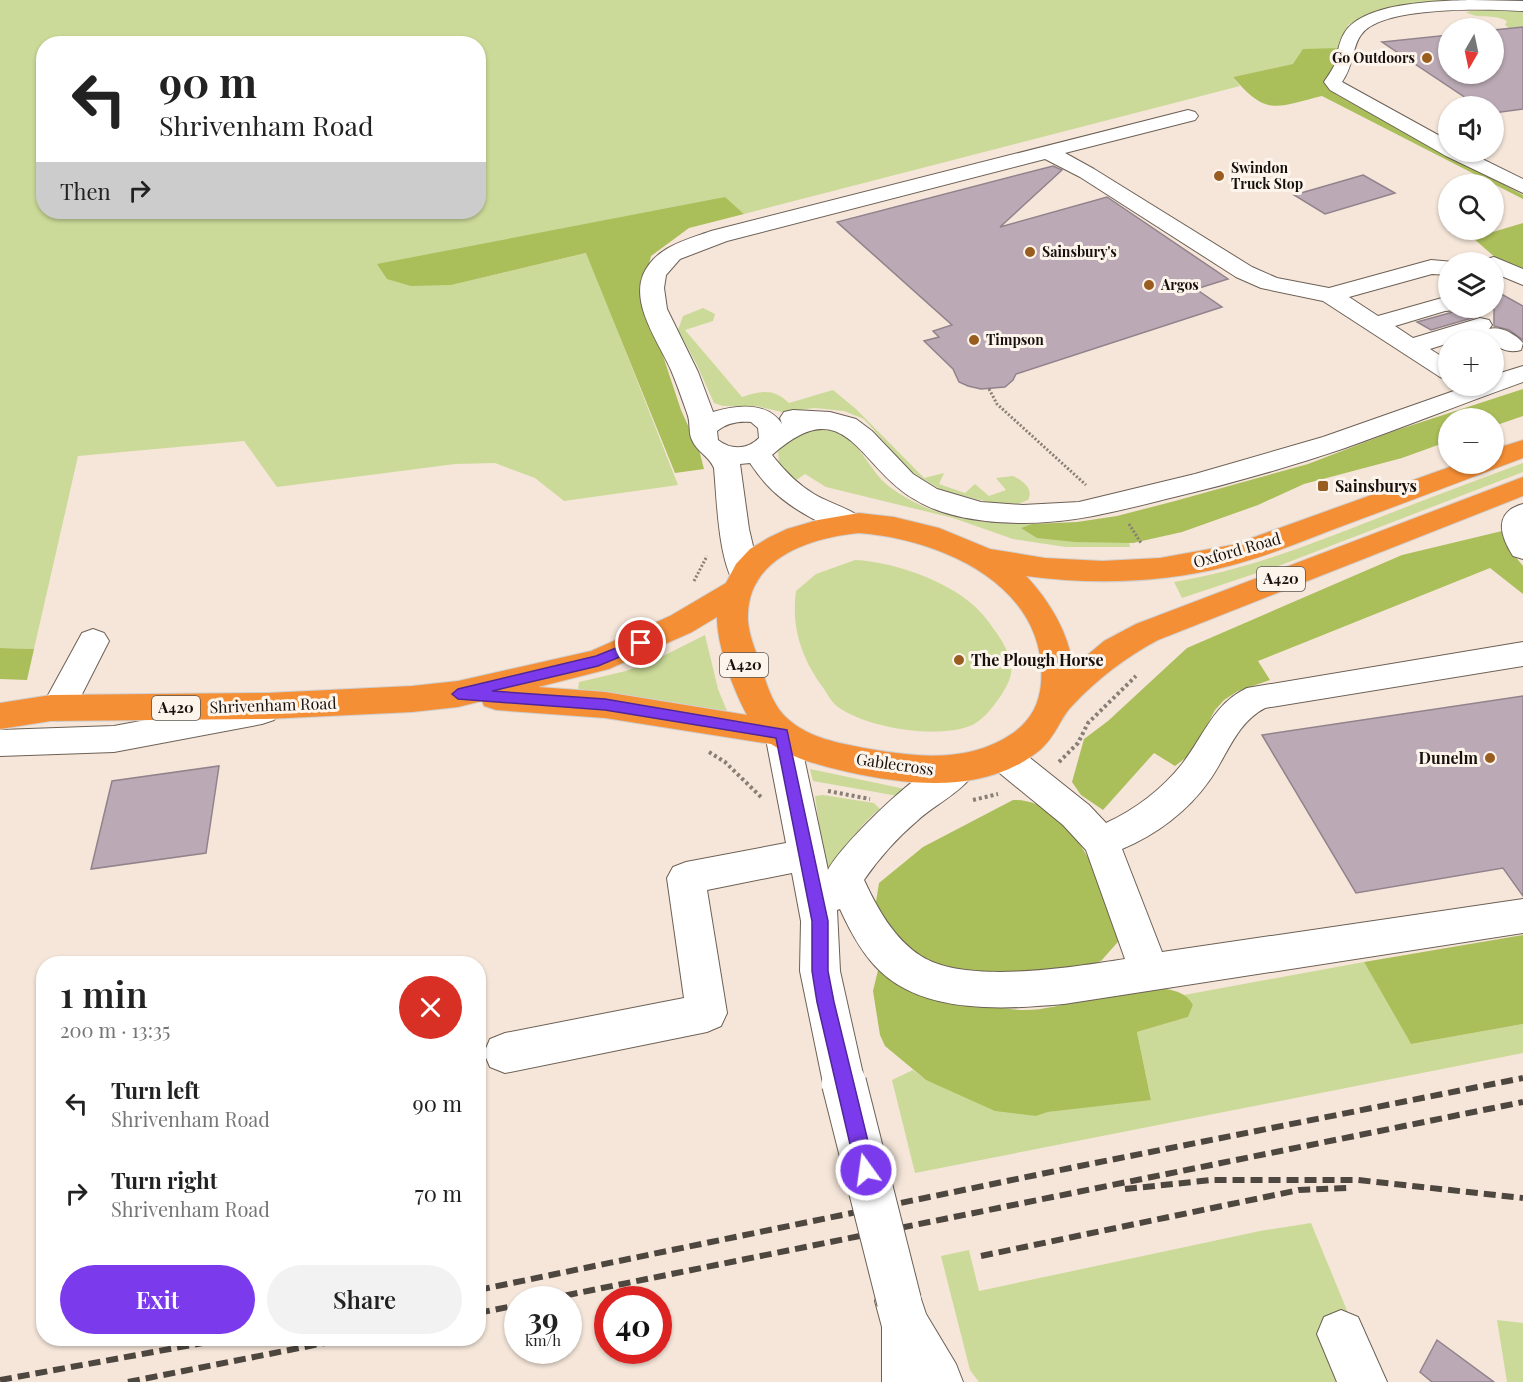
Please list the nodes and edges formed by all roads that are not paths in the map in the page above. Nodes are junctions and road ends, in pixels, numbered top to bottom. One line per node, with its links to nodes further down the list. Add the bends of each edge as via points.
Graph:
1 (1523, 6): 3 (street, via 1399,11 1361,23 1351,35 1342,69 1334,82 1336,86)
2 (1188, 116): 4 (street)
3 (1438, 143)
4 (1048, 152): 10 (street, via 1244,272 1301,300); 16 (street, via 719,236 672,254 654,274 653,302)
5 (1474, 162): 6 (street)
6 (1523, 187)
7 (1438, 267): 10 (street)
8 (1504, 269): 9 (street)
9 (1523, 278)
10 (1330, 295): 12 (street)
11 (1483, 330): 12 (street, via 1447,303)
12 (1425, 353)
13 (1523, 374): 14 (street)
14 (1504, 380)
15 (1458, 396): 17 (street, via 1305,452 1079,511 981,511 920,492 903,480 855,429 839,422 814,420)
16 (705, 428): 17 (street, via 719,417 752,414); 19 (street, via 707,443)
17 (763, 437): 19 (street, via 741,455); 24 (street, via 775,477 795,495)
18 (1523, 448): 20 (highway)
19 (721, 453): 27 (street, via 728,468)
20 (1504, 455)
21 (1456, 474): 26 (highway, Oxford Road / A420, via 1220,558 1101,572 1025,567)
22 (1523, 486): 32 (highway, A420, via 1147,632 1115,649)
23 (1523, 513): 25 (street, via 1515,529)
24 (853, 524): 26 (highway, Gablecross / A420, via 910,531); 27 (highway, Gablecross / A420, via 817,528 790,538 762,556)
25 (1523, 549)
26 (979, 558): 32 (highway, Gablecross / A420, via 1006,575 1040,617 1056,658)
27 (741, 583): 30 (highway, Shrivenham Road / A420, via 703,612 598,661); 36 (highway, Gablecross / A420, via 732,614 742,660 763,711)
28 (93, 640): 34 (street)
29 (1523, 654): 40 (street, via 1244,702 1181,789 1127,832)
30 (458, 694): 33 (highway, Shrivenham Road / A420); 36 (highway, Shrivenham Road / A420, via 655,711)
31 (0, 696): 34 (highway, Shrivenham Road / A420)
32 (1055, 701): 38 (highway, Gablecross / A420, via 1042,727)
33 (293, 705): 34 (highway, Shrivenham Road / A420); 37 (street, via 123,738)
34 (55, 708): 35 (highway, Shrivenham Road / A420)
35 (0, 716)
36 (781, 733): 39 (highway, Gablecross / A420, via 811,748 872,763 929,771); 41 (street)
37 (0, 743)
38 (1003, 756): 39 (highway, Gablecross / A420); 40 (street, via 1076,815)
39 (959, 769): 42 (street, via 874,836)
40 (1101, 842): 45 (street)
41 (806, 855): 44 (street); 46 (street, via 686,878 707,1013)
42 (844, 877): 44 (street); 45 (street, via 861,913 890,954 918,975 940,983 995,990 1070,985)
43 (1523, 916): 45 (street)
44 (820, 921): 47 (street, bridge, via 820,971)
45 (1149, 971)
46 (505, 1053)
47 (902, 1312): 49 (street); 50 (street)
48 (1341, 1334): 51 (street)
49 (907, 1382)
50 (938, 1382)
51 (1362, 1382)

